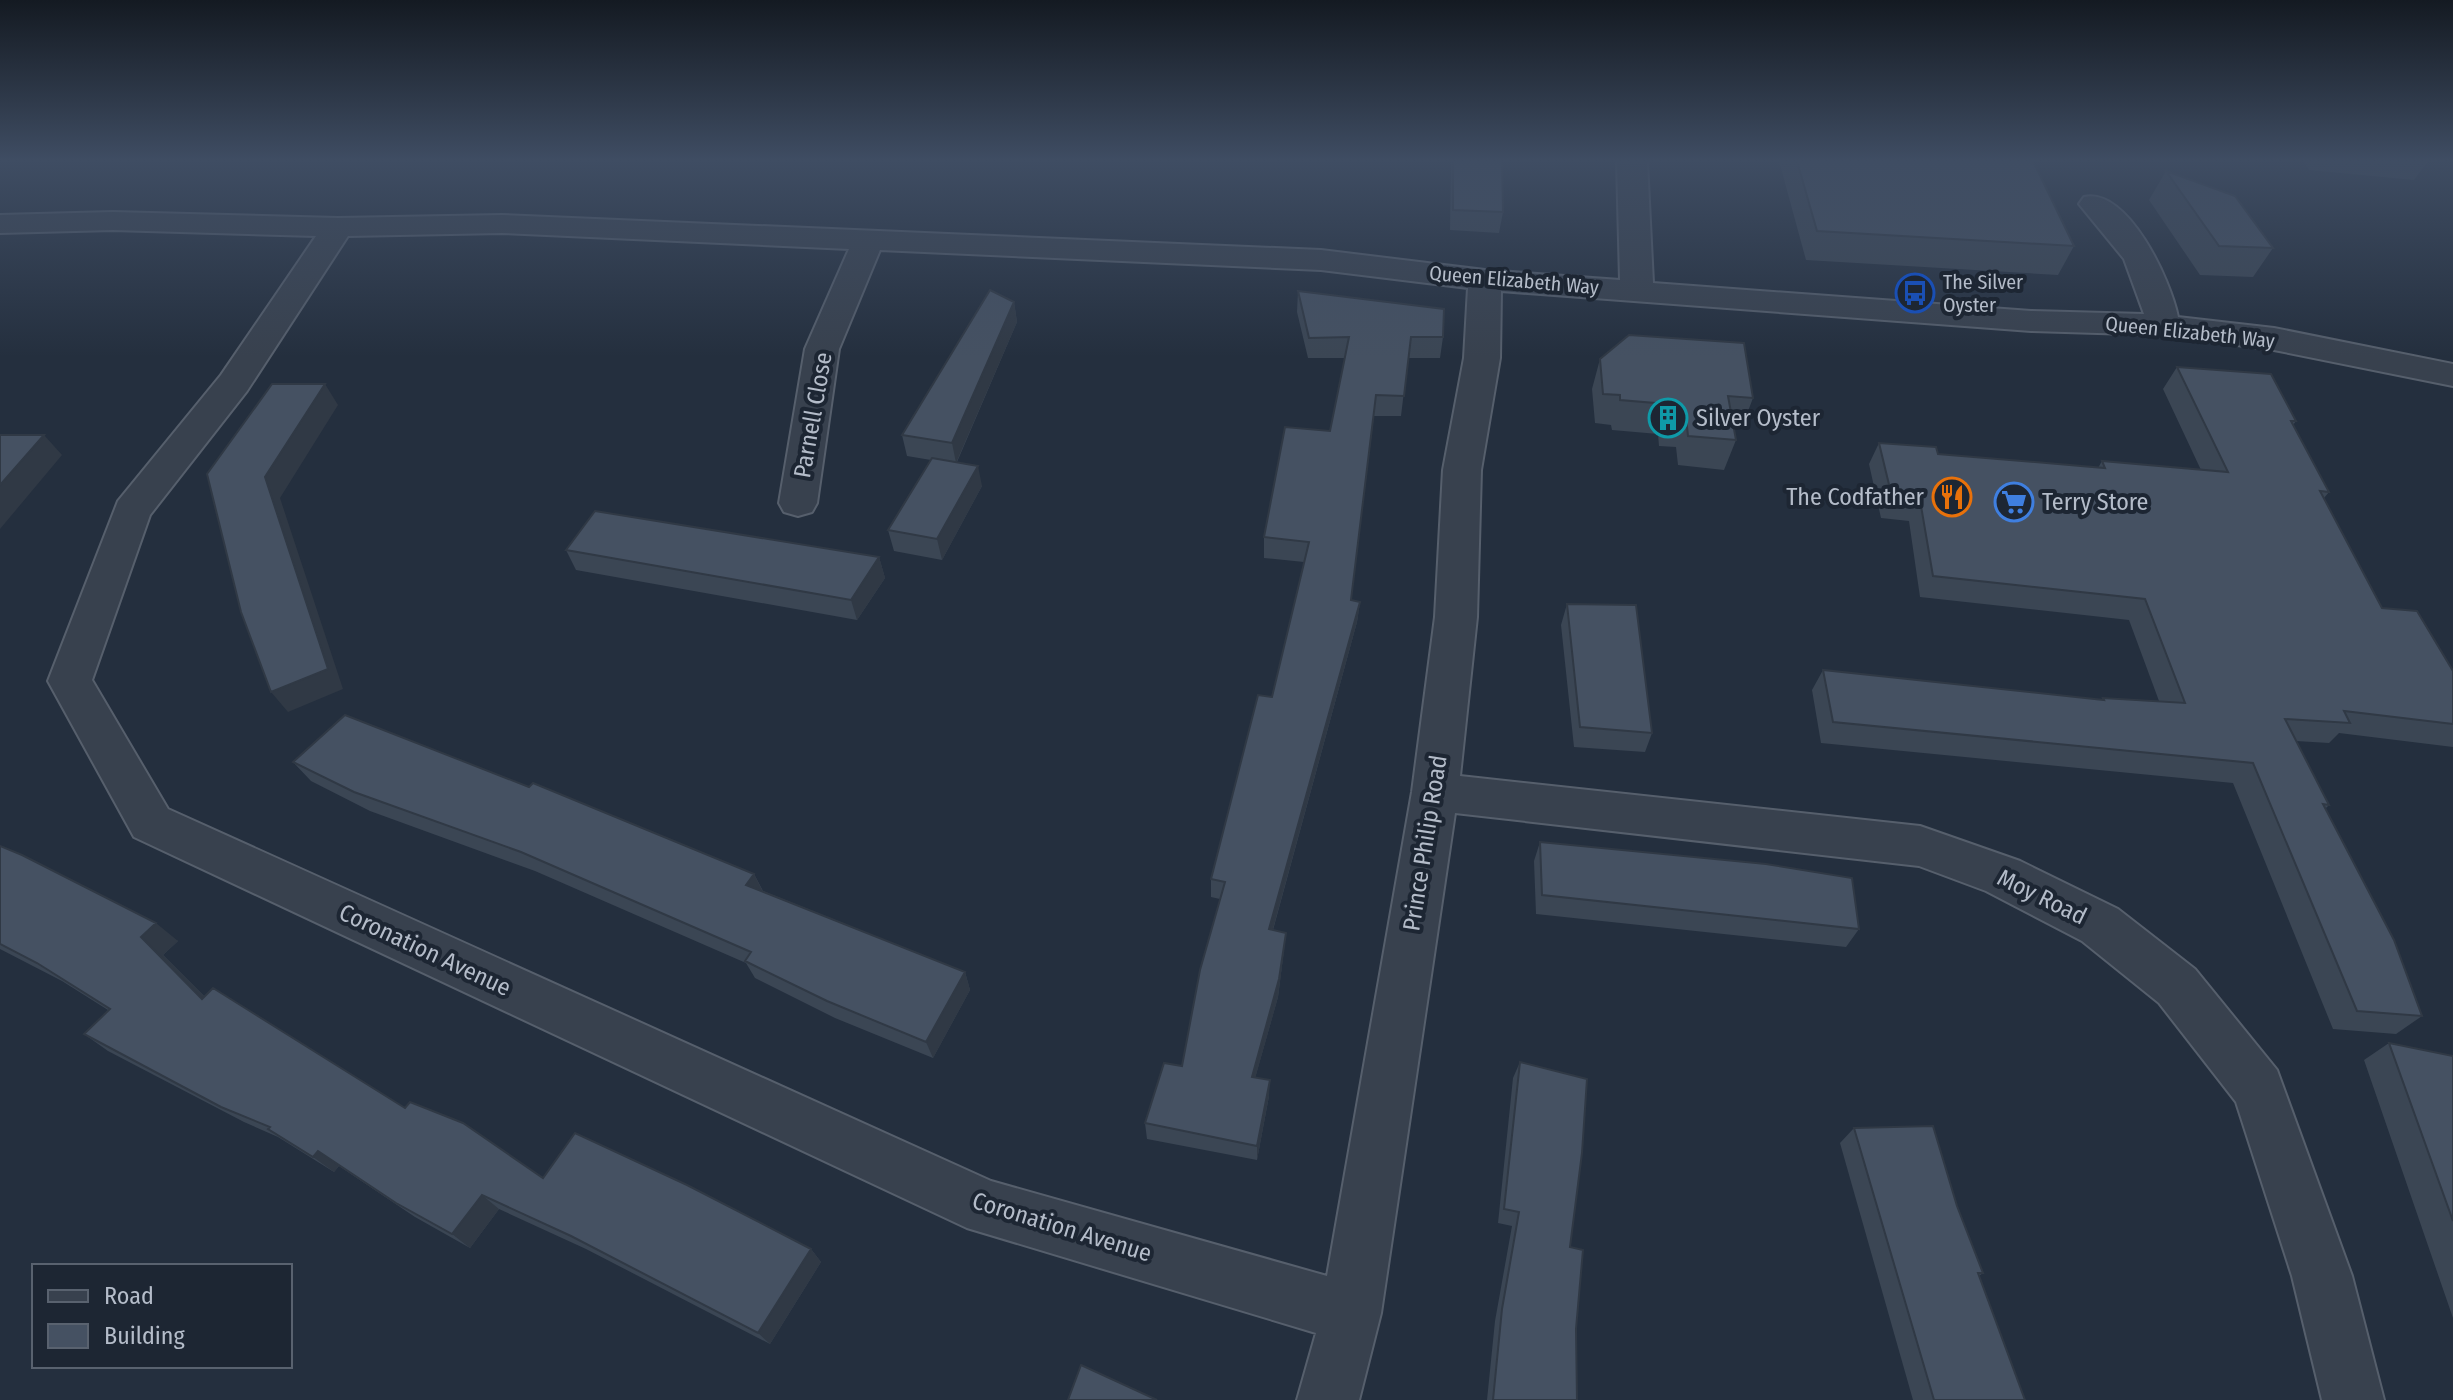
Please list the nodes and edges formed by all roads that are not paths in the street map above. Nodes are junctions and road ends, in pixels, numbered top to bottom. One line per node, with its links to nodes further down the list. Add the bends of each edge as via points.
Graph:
1 (313, 226): 6 (street, Queen Elizabeth Way)
2 (374, 226): 6 (street, Queen Elizabeth Way)
3 (544, 226): 7 (street, Queen Elizabeth Way)
4 (1635, 226): 8 (street)
5 (2117, 226): 10 (street, via 2159,295)
6 (338, 227): 14 (street, Coronation Avenue, via 234,383 132,511 70,681 151,823 987,1208)
7 (869, 239): 9 (street, Queen Elizabeth Way, via 1321,260); 12 (street, Parnell Close, via 822,349)
8 (1637, 276): 9 (street, Queen Elizabeth Way); 10 (street, Queen Elizabeth Way, via 2031,321)
9 (1485, 280): 13 (street, Prince Philip Road, via 1482,358 1462,470 1456,617)
10 (2163, 325): 11 (street, Queen Elizabeth Way, via 2274,339)
11 (2453, 375)
12 (798, 503)
13 (1435, 792): 14 (street, Prince Philip Road); 16 (street, Moy Road, via 1920,846 2003,876 2100,925 2177,986 2258,1088 2322,1276)
14 (1351, 1313): 15 (street, Prince Philip Road)
15 (1328, 1400)
16 (2353, 1400)

